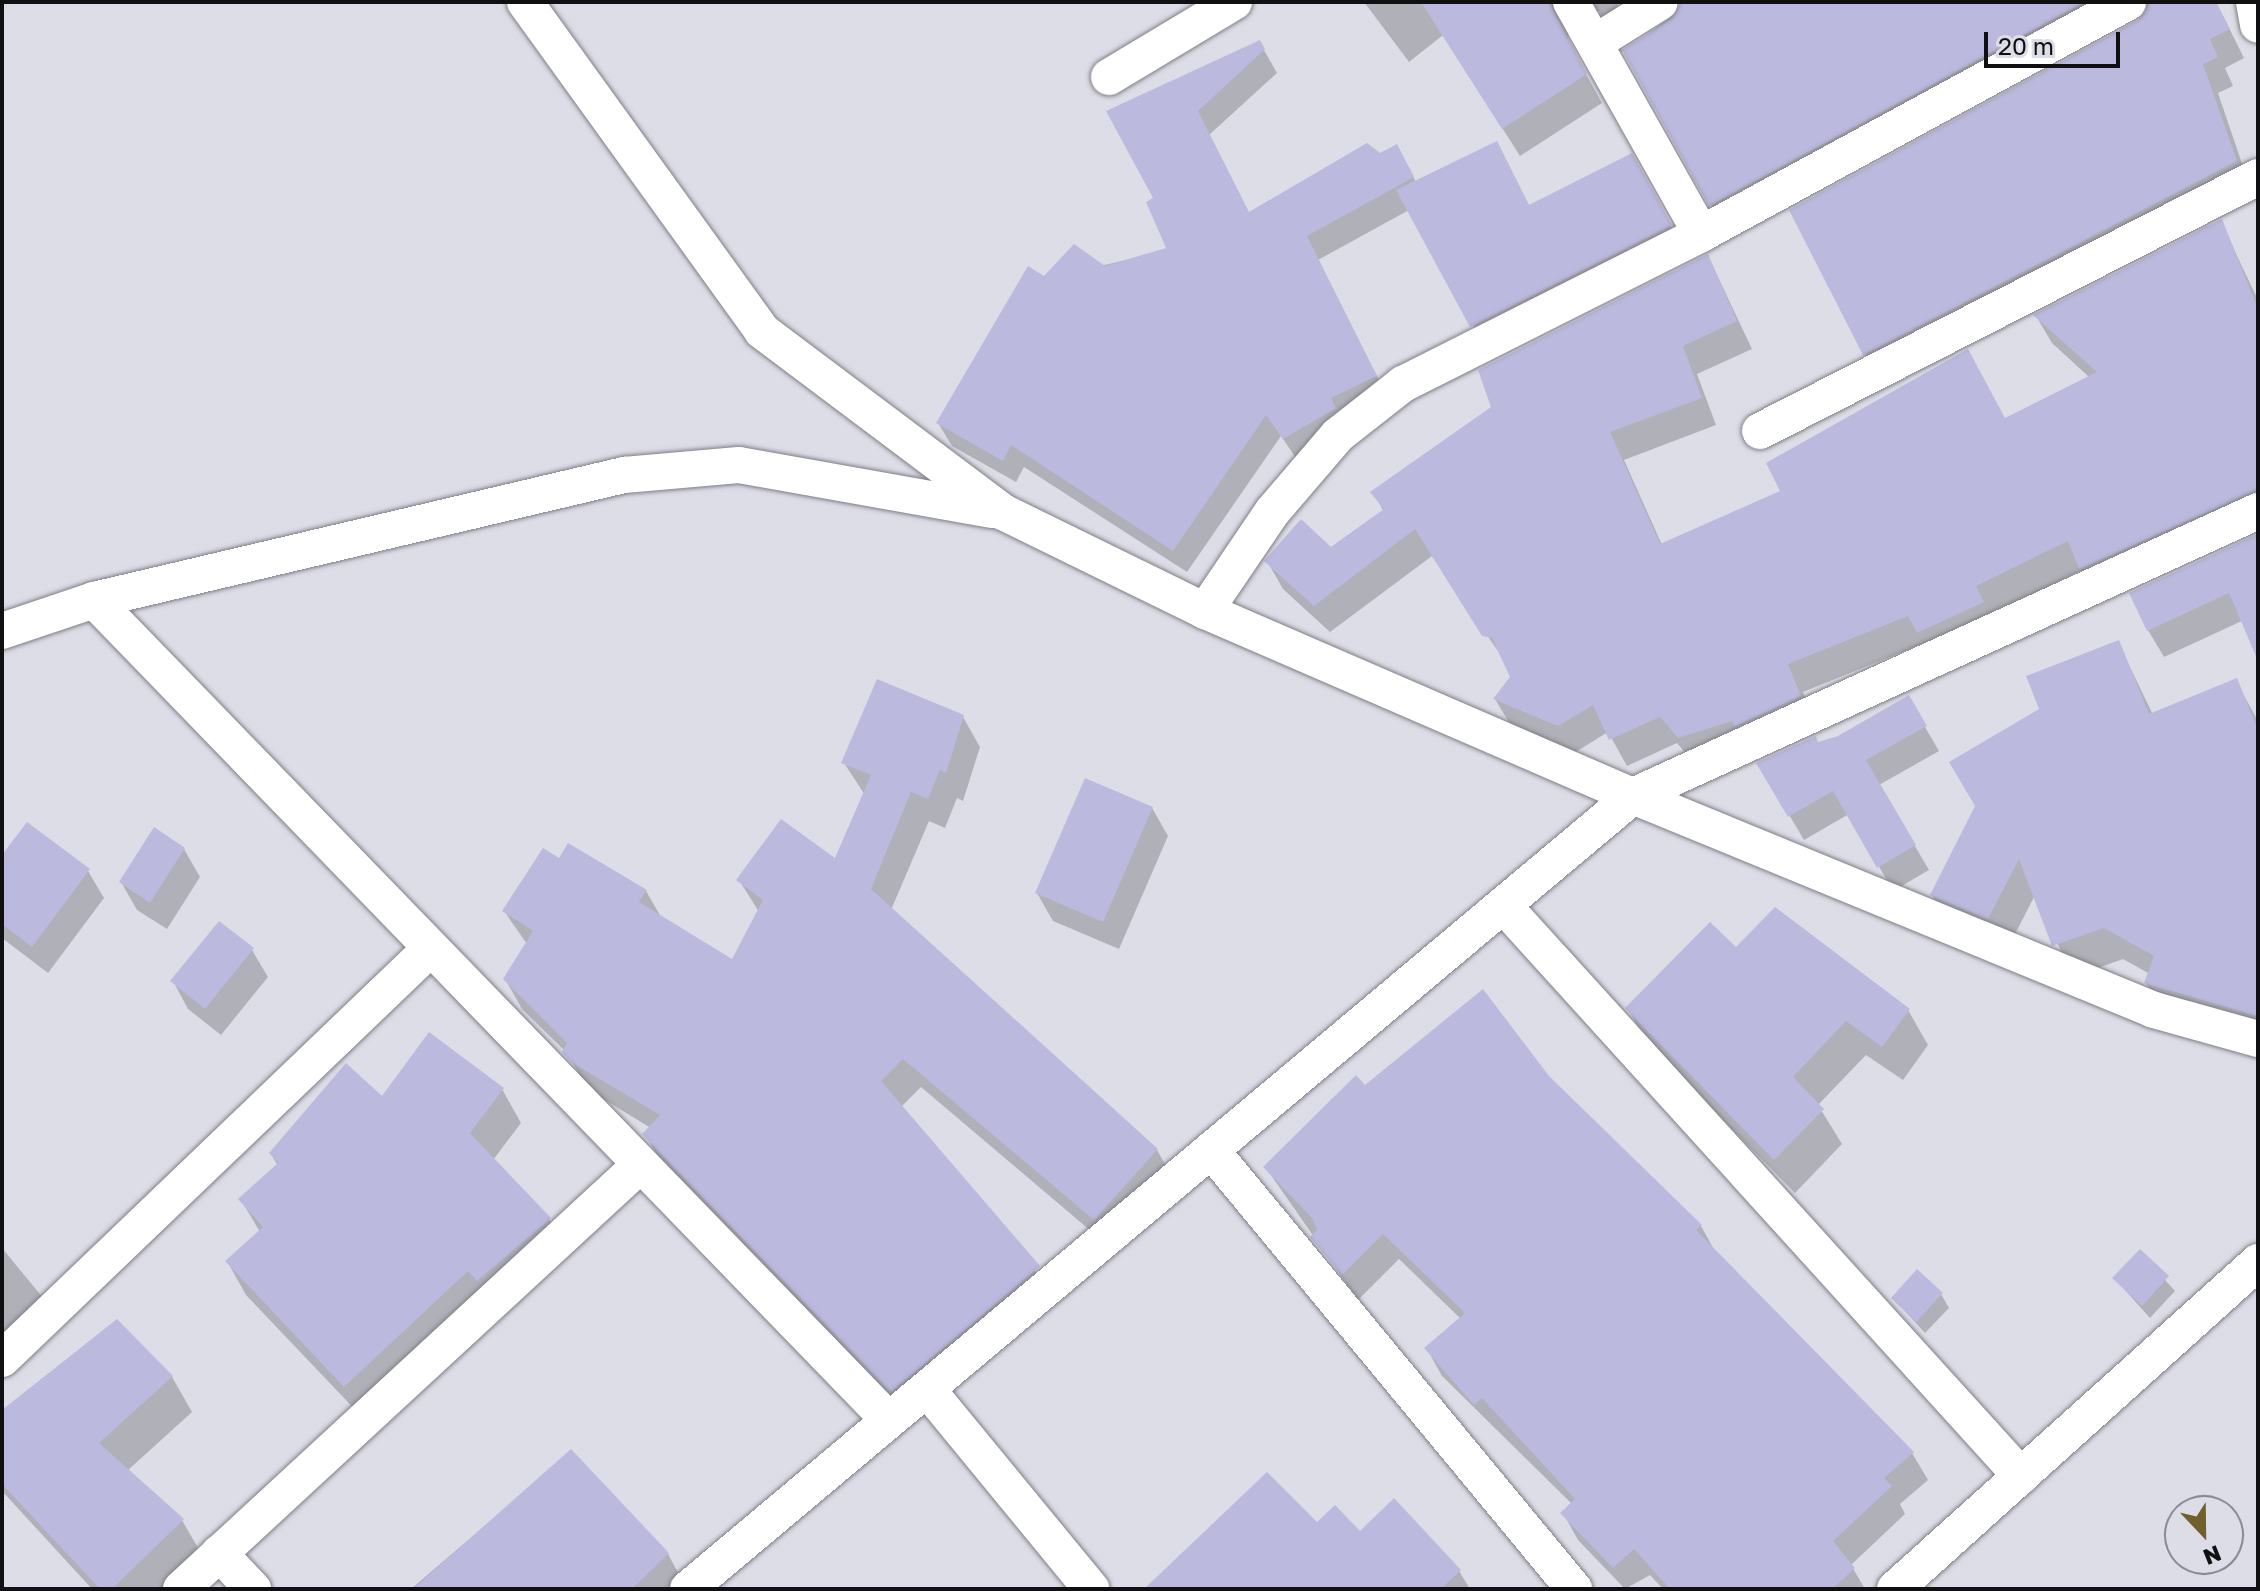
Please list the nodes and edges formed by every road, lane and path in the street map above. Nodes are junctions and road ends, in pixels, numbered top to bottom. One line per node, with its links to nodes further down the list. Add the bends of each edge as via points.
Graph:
1 (525, 2): 14 (street, via 762,331)
2 (1234, 2): 9 (street)
3 (1571, 2): 8 (street)
4 (1660, 2): 8 (street)
5 (2128, 2): 11 (street)
6 (2254, 2): 7 (street)
7 (2258, 23)
8 (1596, 42): 11 (street)
9 (1109, 77)
10 (2258, 177): 12 (street)
11 (1701, 234): 16 (street, via 1403,384 1338,435 1291,490)
12 (1760, 431)
13 (2258, 511): 18 (street)
14 (1003, 512): 15 (street, via 739,465 624,475); 16 (street)
15 (94, 600): 17 (street); 20 (street)
16 (1205, 611): 18 (street)
17 (2, 631)
18 (1633, 796): 19 (street); 21 (street, via 2154,1010)
19 (1503, 905): 22 (street); 28 (street)
20 (431, 948): 23 (street); 25 (street)
21 (2258, 1039)
22 (1211, 1150): 26 (street); 34 (street)
23 (640, 1165): 27 (street); 29 (street)
24 (2258, 1262): 28 (street)
25 (2, 1359)
26 (927, 1389): 27 (street); 33 (street)
27 (889, 1420): 32 (street)
28 (2021, 1476): 35 (street)
29 (219, 1553): 30 (street); 31 (street)
30 (181, 1589)
31 (253, 1589)
32 (688, 1589)
33 (1091, 1589)
34 (1574, 1589)
35 (1895, 1589)

